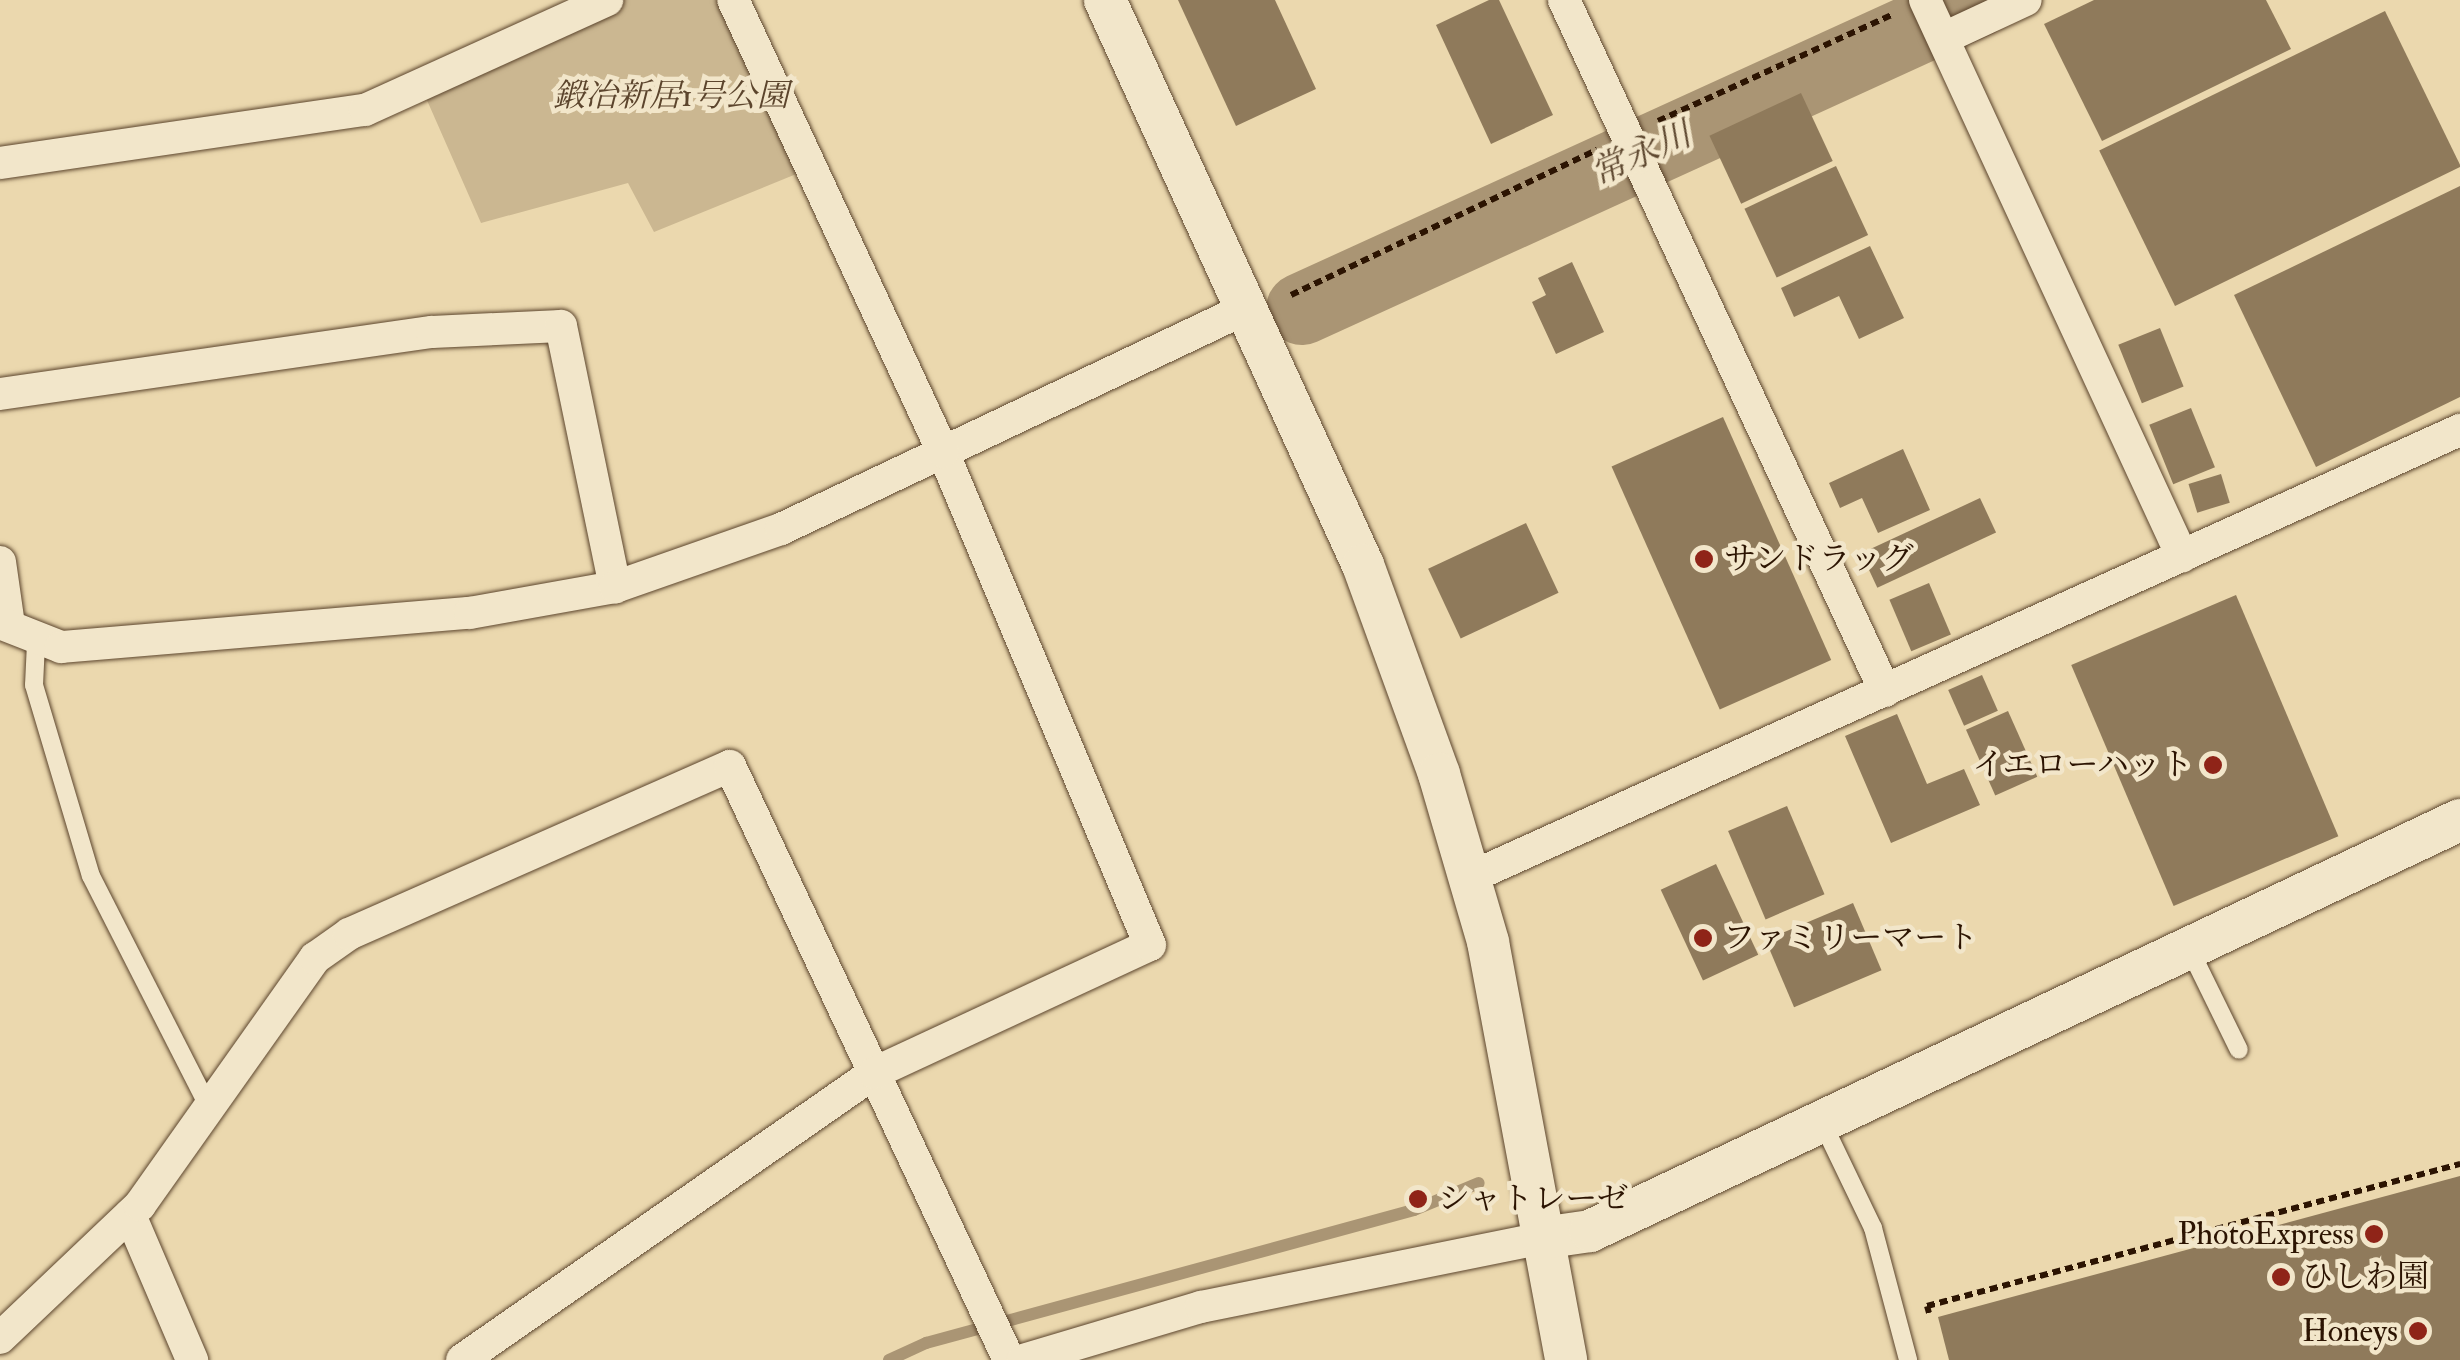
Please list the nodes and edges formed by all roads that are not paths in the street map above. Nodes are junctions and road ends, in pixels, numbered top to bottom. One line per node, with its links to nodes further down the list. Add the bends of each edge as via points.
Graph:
1 (607, 0): 7 (street, via 364,110)
2 (733, 0): 11 (street)
3 (1105, 0): 8 (street)
4 (1564, 0): 16 (street)
5 (2026, 0): 6 (street)
6 (1936, 22): 12 (street)
7 (0, 163)
8 (1247, 308): 11 (street); 18 (street, via 1363,565)
9 (0, 394): 14 (street, via 432,332 561,326)
10 (2460, 430): 12 (street)
11 (942, 452): 14 (street, via 781,529); 21 (street, via 1150,945)
12 (2182, 556): 16 (street)
13 (0, 562): 15 (street)
14 (615, 587): 15 (street, via 470,613)
15 (15, 630): 22 (lane, via 91,876)
16 (1885, 691): 18 (street)
17 (2460, 820): 19 (street)
18 (1469, 878): 25 (street)
19 (2190, 950): 20 (lane); 23 (street)
20 (2240, 1050)
21 (874, 1073): 22 (street, via 730,766 349,934 315,958); 28 (street); 29 (street)
22 (209, 1108): 24 (street)
23 (1822, 1122): 25 (street, via 1590,1231); 32 (lane, via 1874,1228)
24 (130, 1216): 26 (street); 27 (street)
25 (1542, 1238): 30 (street, via 1201,1307); 31 (street)
26 (0, 1338)
27 (192, 1360)
28 (462, 1360)
29 (1008, 1360)
30 (1023, 1360)
31 (1566, 1360)
32 (1908, 1360)

